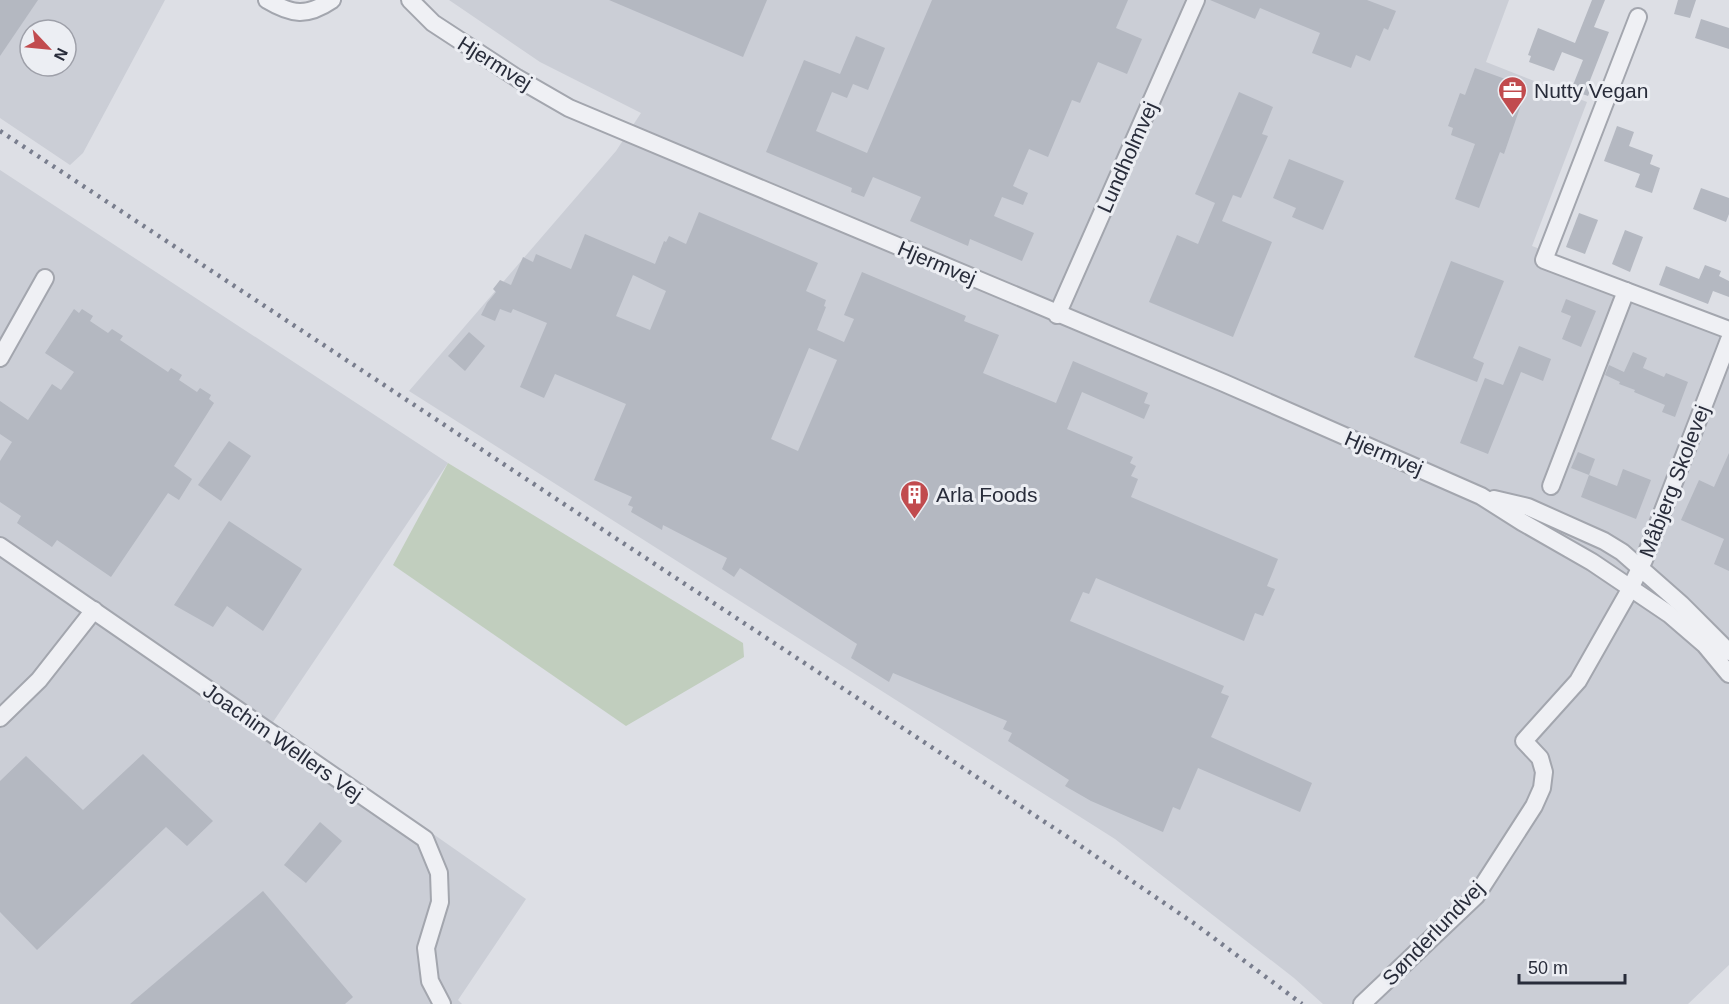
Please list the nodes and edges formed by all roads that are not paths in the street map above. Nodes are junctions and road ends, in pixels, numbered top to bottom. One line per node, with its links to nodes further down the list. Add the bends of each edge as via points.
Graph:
1 (267, 0): 2 (street, via 278,7 306,12)
2 (332, 0)
3 (410, 0): 8 (street, Hjermvej, via 433,23 569,108)
4 (1196, 0): 8 (street, Lundholmvej)
5 (1638, 17): 7 (street, via 1544,260)
6 (45, 278): 11 (street)
7 (1626, 291): 9 (street); 12 (street)
8 (1057, 315): 13 (street, Hjermvej)
9 (1729, 330)
10 (1729, 340): 15 (street, Måbjerg Skolevej)
11 (0, 358)
12 (1551, 486)
13 (1481, 496): 15 (street, Hjermvej, via 1528,507 1593,536); 16 (street, Hjermvej)
14 (0, 546): 17 (street, Joachim Wellers Vej)
15 (1641, 567): 16 (street, Måbjerg Skolevej); 18 (street, Hjermvej)
16 (1631, 587): 19 (street, Hjermvej, via 1705,645); 22 (street, Sønderlundvej, via 1578,681 1524,741 1540,758 1544,772 1542,788 1476,896)
17 (94, 610): 20 (street, via 39,680); 21 (street, Joachim Wellers Vej, via 425,839 439,873 440,902 426,948 430,981)
18 (1729, 652)
19 (1729, 674)
20 (0, 718)
21 (442, 1004)
22 (1362, 1004)

